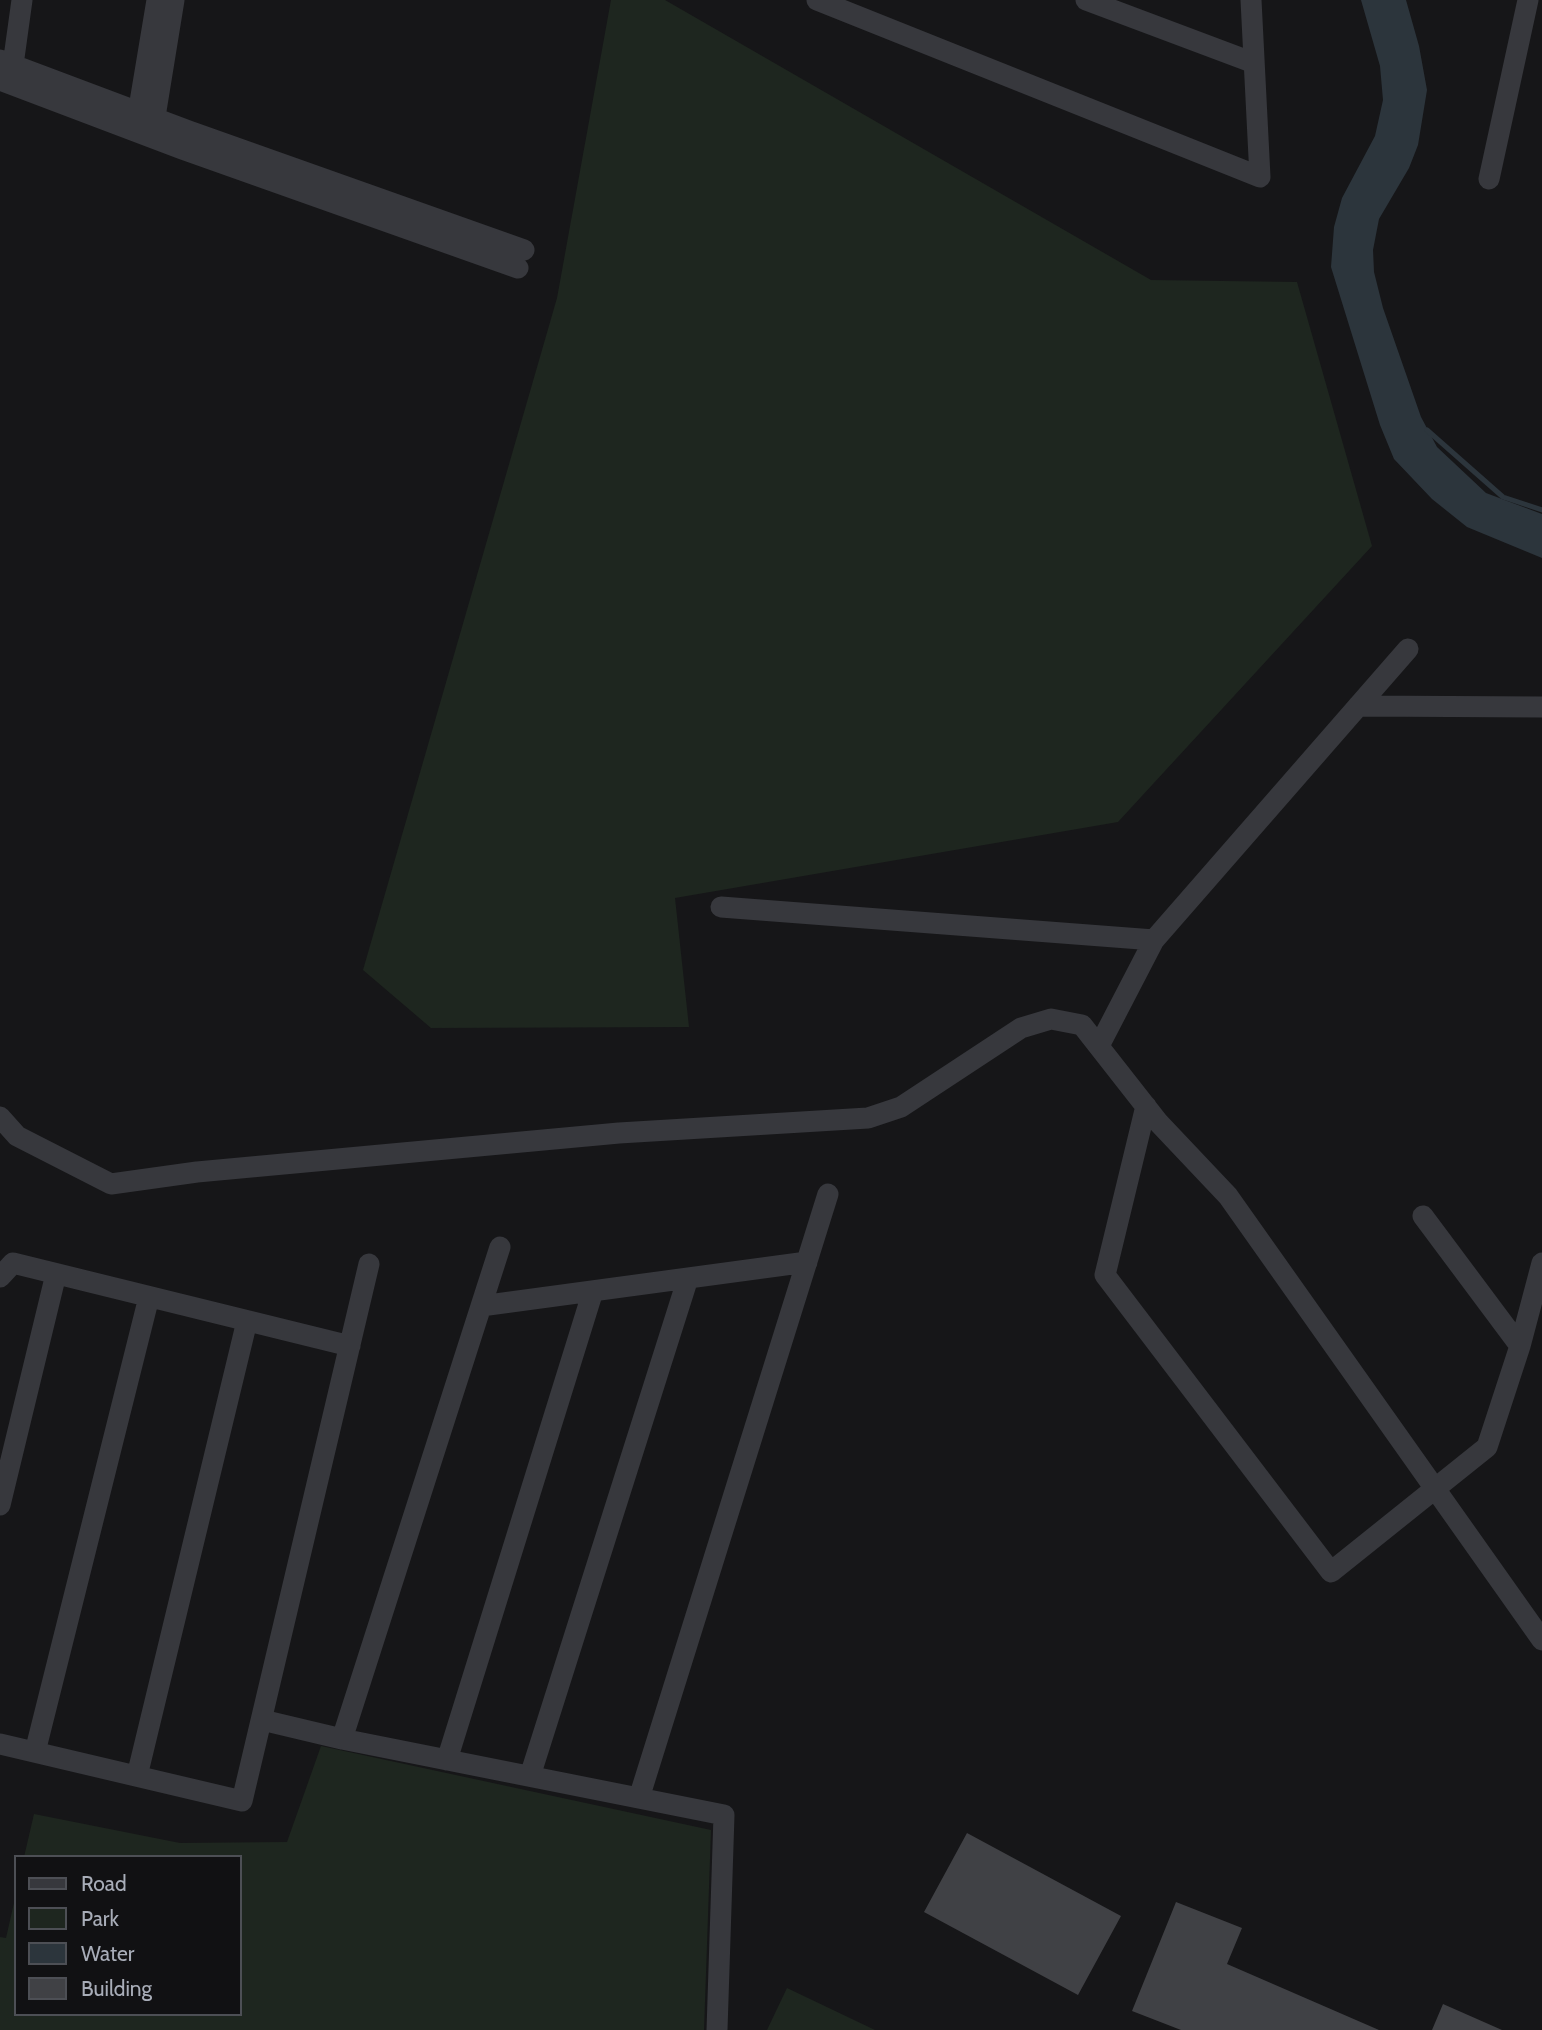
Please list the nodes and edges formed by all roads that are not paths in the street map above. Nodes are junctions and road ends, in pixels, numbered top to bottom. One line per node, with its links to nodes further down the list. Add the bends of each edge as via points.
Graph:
1 (22, 0): 9 (street)
2 (157, 0): 10 (street)
3 (174, 0): 10 (street)
4 (817, 0): 8 (street, via 1260,177)
5 (1086, 0): 8 (street)
6 (1251, 0): 8 (street)
7 (1528, 0): 11 (street)
8 (1254, 63)
9 (4, 68): 10 (street)
10 (145, 125): 12 (street)
11 (1489, 178)
12 (521, 259)
13 (1408, 649): 14 (street)
14 (1359, 706): 15 (street); 17 (street)
15 (1542, 707)
16 (720, 907): 17 (street)
17 (1154, 940): 18 (street)
18 (1099, 1046): 19 (street); 20 (street, via 1082,1025 1051,1019 1021,1028 901,1107 869,1118 619,1133 111,1184 17,1136)
19 (1146, 1106): 36 (street, via 1228,1196); 36 (street, via 1105,1275 1331,1572)
20 (0, 1117)
21 (828, 1194): 24 (street)
22 (1423, 1216): 35 (street)
23 (500, 1247): 32 (street)
24 (807, 1262): 29 (street); 46 (street)
25 (1542, 1263): 35 (street)
26 (369, 1264): 34 (street)
27 (57, 1274): 28 (street, via 13,1263); 31 (street); 37 (street)
28 (0, 1277)
29 (688, 1278): 30 (street); 45 (street)
30 (593, 1291): 32 (street); 43 (street)
31 (149, 1297): 33 (street); 42 (street)
32 (481, 1307): 40 (street)
33 (247, 1321): 34 (street); 44 (street)
34 (350, 1346): 39 (street)
35 (1520, 1346): 36 (street, via 1487,1447)
36 (1435, 1489): 38 (street)
37 (0, 1506)
38 (1542, 1640)
39 (262, 1720): 40 (street); 44 (street, via 242,1801)
40 (342, 1738): 43 (street)
41 (0, 1744): 42 (street)
42 (35, 1752): 44 (street)
43 (447, 1760): 45 (street)
44 (136, 1776)
45 (530, 1776): 46 (street)
46 (639, 1798): 47 (street, via 724,1815)
47 (717, 2030)

